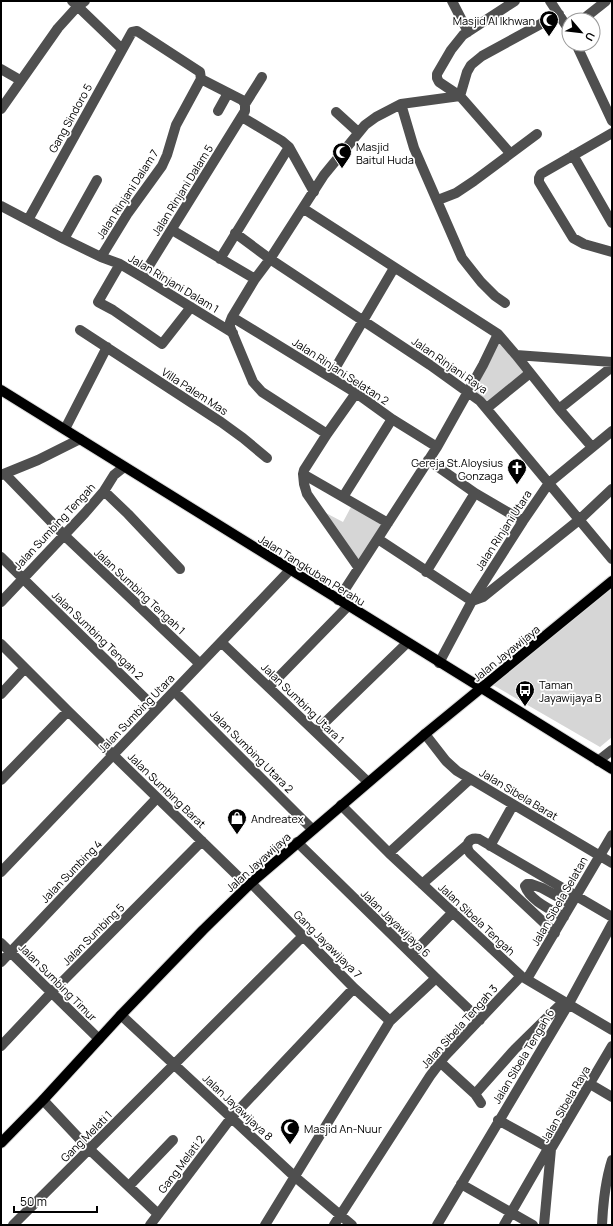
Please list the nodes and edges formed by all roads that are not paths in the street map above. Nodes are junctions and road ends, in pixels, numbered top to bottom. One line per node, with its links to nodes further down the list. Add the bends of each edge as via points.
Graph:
1 (452, 1): 9 (street)
2 (515, 1): 9 (street)
3 (550, 1): 7 (street)
4 (606, 1): 6 (street)
5 (78, 3): 10 (street); 15 (street)
6 (592, 12)
7 (559, 14): 8 (street); 17 (street, via 482,56 471,65)
8 (561, 17)
9 (468, 32): 17 (street, via 451,50 437,74 439,82)
10 (122, 49): 14 (street, Gang Sindoro 5, via 132,32 137,31 199,70); 36 (street, Gang Sindoro 5)
11 (580, 52): 24 (street)
12 (1, 69): 15 (street)
13 (262, 78): 18 (street)
14 (201, 79): 16 (street); 42 (street, Jalan Rinjani Dalam 7, via 176,125 162,166 128,213)
15 (20, 80): 20 (street)
16 (228, 93): 18 (street); 21 (street)
17 (460, 96): 19 (street); 29 (street)
18 (245, 104): 23 (street, Jalan Rinjani Dalam 5)
19 (401, 104): 25 (street, via 376,117); 33 (street, via 414,148)
20 (1, 109)
21 (218, 111)
22 (336, 112): 25 (street)
23 (242, 117): 28 (street); 38 (street, Jalan Rinjani Dalam 5)
24 (612, 121)
25 (358, 132): 32 (street)
26 (538, 134): 29 (street)
27 (612, 134): 30 (street)
28 (289, 147): 32 (street); 39 (street)
29 (510, 153): 33 (street, via 456,193)
30 (573, 155): 37 (street); 41 (street, via 541,174 539,182 573,238)
31 (97, 180): 40 (street)
32 (314, 192): 34 (street)
33 (438, 200): 49 (street, via 462,258 481,282)
34 (304, 209): 44 (street); 46 (street)
35 (2, 210): 36 (street, Jalan Rinjani Dalam 1)
36 (28, 220): 40 (street, Jalan Rinjani Dalam 1)
37 (612, 223)
38 (172, 230): 43 (street); 47 (street, Jalan Rinjani Dalam 5)
39 (235, 233): 43 (street); 44 (street, Jalan Rinjani Raya)
40 (64, 239): 42 (street, Jalan Rinjani Dalam 1)
41 (612, 252)
42 (101, 257): 45 (street, Jalan Rinjani Dalam 1)
43 (220, 258): 48 (street)
44 (270, 259): 48 (street); 52 (street, Jalan Rinjani Raya)
45 (120, 264): 47 (street, Jalan Rinjani Dalam 1); 50 (street, via 98,302 162,344)
46 (394, 268): 52 (street); 55 (street)
47 (142, 277): 50 (street, Jalan Rinjani Dalam 1)
48 (255, 279): 51 (street)
49 (505, 303)
50 (191, 307): 54 (street, Jalan Rinjani Dalam 1)
51 (232, 317): 54 (street, via 230,322); 61 (street, Jalan Rinjani Selatan 2)
52 (364, 321): 61 (street); 63 (street, Jalan Rinjani Raya)
53 (80, 330): 56 (street, Villa Palem Mas)
54 (233, 333): 70 (street, via 257,388)
55 (498, 334): 57 (street); 63 (street, via 484,365)
56 (107, 347): 68 (street); 74 (street, Villa Palem Mas, via 243,438)
57 (516, 355): 58 (street); 60 (street)
58 (612, 362)
59 (612, 367): 66 (street)
60 (530, 373): 65 (street); 66 (street)
61 (330, 377): 64 (street, Jalan Rinjani Selatan 2)
62 (1, 390): 68 (main road, Jalan Tangkuban Perahu)
63 (468, 391): 65 (street, Jalan Rinjani Raya); 72 (street)
64 (356, 393): 67 (street, Jalan Rinjani Selatan 2); 70 (street)
65 (487, 408): 79 (street, Jalan Rinjani Raya)
66 (559, 409): 73 (street)
67 (392, 419): 72 (street, Jalan Rinjani Selatan 2); 83 (street)
68 (65, 430): 71 (main road, Jalan Tangkuban Perahu)
69 (612, 431): 73 (street, Jalan Rinjani Utara)
70 (327, 434): 78 (street)
71 (80, 439): 76 (main road, Jalan Tangkuban Perahu); 77 (street)
72 (437, 446): 75 (street)
73 (592, 447): 79 (street, Jalan Rinjani Utara)
74 (267, 458)
75 (428, 460): 82 (street); 86 (street)
76 (124, 467): 81 (street, Jalan Sumbing Tengah, via 114,474); 93 (main road, Jalan Tangkuban Perahu)
77 (3, 474): 87 (street, Jalan Sumbing Tengah 1)
78 (303, 474): 83 (street); 91 (street, via 307,494)
79 (548, 483): 84 (street, Jalan Rinjani Raya); 85 (street, Jalan Rinjani Utara)
80 (612, 489): 84 (street)
81 (104, 491): 87 (street, Jalan Sumbing Tengah); 92 (street)
82 (475, 494): 85 (street); 94 (street)
83 (342, 497): 86 (street)
84 (579, 520): 90 (street, Jalan Rinjani Raya); 98 (street, via 483,597)
85 (523, 521): 98 (street, Jalan Rinjani Utara)
86 (388, 523): 88 (street)
87 (64, 536): 95 (street, Jalan Sumbing Tengah); 105 (street, Jalan Sumbing Tengah 1)
88 (378, 540): 91 (street); 94 (street)
89 (1, 557): 95 (street, Jalan Sumbing Tengah 2)
90 (612, 559)
91 (358, 567): 97 (street)
92 (180, 569)
93 (290, 570): 97 (main road, Jalan Tangkuban Perahu); 101 (street, Jalan Sumbing Utara)
94 (426, 572): 98 (street)
95 (22, 578): 99 (street, Jalan Sumbing Tengah); 111 (street, Jalan Sumbing Tengah 2)
96 (612, 581): 108 (main road, Jalan Jayawijaya)
97 (338, 600): 100 (main road, Jalan Tangkuban Perahu)
98 (472, 601): 104 (street, Jalan Rinjani Utara)
99 (1, 602)
100 (348, 606): 102 (main road, Jalan Tangkuban Perahu); 107 (street)
101 (221, 642): 105 (street, Jalan Sumbing Utara); 107 (street, Jalan Sumbing Utara 1)
102 (407, 643): 104 (main road, Jalan Tangkuban Perahu); 113 (street)
103 (1, 644): 106 (street, Jalan Sumbing Barat)
104 (439, 663): 108 (main road, Jalan Tangkuban Perahu)
105 (200, 664): 109 (street, Jalan Sumbing Utara)
106 (25, 668): 110 (street); 112 (street, Jalan Sumbing Barat)
107 (269, 687): 113 (street, Jalan Sumbing Utara 1)
108 (481, 688): 114 (main road, Jalan Jayawijaya); 117 (main road, Jalan Tangkuban Perahu)
109 (174, 691): 111 (street, Jalan Sumbing Utara); 125 (street, Jalan Sumbing Utara 2)
110 (1, 694)
111 (156, 709): 116 (street, Jalan Sumbing Utara)
112 (68, 711): 116 (street, Jalan Sumbing Barat); 119 (street)
113 (316, 731): 121 (street, Jalan Sumbing Utara 1)
114 (424, 734): 120 (street, Jalan Sibela Barat, via 446,761); 121 (main road, Jalan Jayawijaya)
115 (612, 750): 117 (street)
116 (113, 754): 122 (street, Jalan Sumbing Barat); 134 (street, Jalan Sumbing Utara)
117 (598, 761): 118 (main road, Jalan Tangkuban Perahu)
118 (612, 769)
119 (1, 780)
120 (470, 780): 124 (street, Jalan Sibela Barat); 131 (street)
121 (368, 782): 123 (main road, Jalan Jayawijaya)
122 (157, 798): 127 (street, Jalan Sumbing Barat); 145 (street, Jalan Sumbing 4)
123 (341, 805): 125 (main road, Jalan Jayawijaya); 131 (street, Jalan Sibela Tengah)
124 (513, 805): 130 (street); 132 (street, Jalan Sibela Barat)
125 (312, 829): 128 (main road, Jalan Jayawijaya)
126 (612, 835): 132 (street, Jalan Sibela Selatan)
127 (202, 841): 135 (street, Jalan Sumbing Barat); 151 (street, Jalan Sumbing 5)
128 (297, 842): 135 (main road, Jalan Jayawijaya); 146 (street, Jalan Jayawijaya 6)
129 (467, 845): 130 (street, via 469,840 474,838); 136 (street); 142 (street, via 470,853)
130 (490, 846): 137 (street)
131 (389, 853): 136 (street, Jalan Sibela Tengah)
132 (600, 856): 133 (street, Jalan Sibela Barat); 137 (street, Jalan Sibela Selatan)
133 (612, 863)
134 (1, 872)
135 (250, 884): 143 (street, Gang Jayawijaya 7); 153 (main road, Jalan Jayawijaya)
136 (422, 884): 138 (street, Jalan Sibela Tengah)
137 (574, 899): 139 (street, Jalan Sibela Selatan); 139 (street, via 527,884 526,889 536,899); 140 (street)
138 (452, 912): 146 (street); 148 (street, Jalan Sibela Tengah)
139 (564, 917): 142 (street, Jalan Sibela Selatan)
140 (612, 917)
141 (612, 924): 152 (street)
142 (555, 933): 148 (street, Jalan Sibela Selatan)
143 (303, 936): 150 (street, Gang Jayawijaya 7); 161 (street, Gang Melati 1)
144 (1, 943): 145 (street, Jalan Sumbing Timur)
145 (10, 952): 147 (street, Jalan Sumbing 4); 151 (street, Jalan Sumbing Timur)
146 (412, 954): 149 (street, Jalan Jayawijaya 6)
147 (1, 962)
148 (524, 977): 152 (street, Jalan Sibela Tengah); 154 (street, Jalan Sibela Tengah 3)
149 (436, 978): 154 (street, Jalan Jayawijaya 6); 155 (street)
150 (354, 988): 155 (street, Gang Jayawijaya 7); 167 (street, Gang Melati 2)
151 (52, 992): 157 (street, Jalan Sumbing Timur); 158 (street, Jalan Sumbing 5)
152 (565, 1003): 156 (street, Jalan Sibela Tengah); 163 (street, via 515,1049); 168 (street, Jalan Sibela Tengah 6)
153 (121, 1015): 157 (main road, Jalan Jayawijaya); 161 (street, Jalan Jayawijaya 8)
154 (480, 1020): 160 (street, Jalan Sibela Tengah 3)
155 (390, 1021): 175 (street)
156 (612, 1030)
157 (99, 1039): 165 (main road, Jalan Jayawijaya)
158 (1, 1046)
159 (612, 1046): 162 (street, Jalan Sibela Raya)
160 (440, 1062): 163 (street); 180 (street, Jalan Sibela Tengah 3)
161 (175, 1064): 167 (street, Jalan Jayawijaya 8); 172 (street, Gang Melati 1)
162 (590, 1084): 164 (street); 171 (street, Jalan Sibela Raya)
163 (475, 1094): 166 (street)
164 (612, 1098)
165 (43, 1100): 170 (main road, Jalan Jayawijaya); 172 (street)
166 (481, 1103)
167 (231, 1118): 175 (street, Jalan Jayawijaya 8); 179 (street, Gang Melati 2)
168 (498, 1120): 171 (street); 176 (street, Jalan Sibela Tengah 6)
169 (173, 1140): 177 (street)
170 (1, 1143)
171 (550, 1148): 178 (street); 189 (street, Jalan Sibela Raya)
172 (89, 1149): 177 (street); 181 (street, Gang Melati 1)
173 (612, 1160): 174 (street)
174 (610, 1174): 190 (street, via 604,1197)
175 (294, 1176): 180 (street, Jalan Jayawijaya 8); 183 (street)
176 (461, 1184): 178 (street); 186 (street, Jalan Sibela Tengah 6)
177 (129, 1186): 179 (street)
178 (511, 1212): 187 (street); 188 (street)
179 (158, 1214): 182 (street, Gang Melati 2)
180 (340, 1215): 184 (street, Jalan Sibela Tengah 3); 185 (street, Jalan Jayawijaya 8)
181 (13, 1225)
182 (150, 1225)
183 (265, 1225)
184 (334, 1225)
185 (352, 1225)
186 (437, 1225)
187 (504, 1225)
188 (533, 1225)
189 (544, 1225)
190 (602, 1225)

